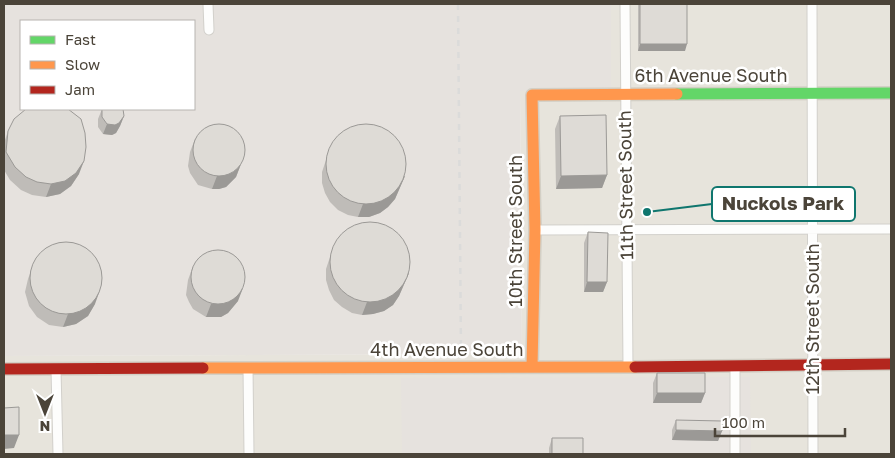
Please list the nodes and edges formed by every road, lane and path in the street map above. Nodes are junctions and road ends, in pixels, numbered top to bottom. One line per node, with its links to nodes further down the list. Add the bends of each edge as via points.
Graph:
1 (208, 4): 4 (street)
2 (625, 4): 7 (street, 11th Street South)
3 (812, 4): 6 (street, 12th Street South)
4 (209, 30)
5 (891, 92): 6 (street, 6th Avenue South)
6 (812, 93): 7 (street, 6th Avenue South); 9 (street, 12th Street South)
7 (626, 94): 8 (street, 6th Avenue South); 12 (street, 11th Street South)
8 (532, 95): 11 (street, 10th Street South)
9 (812, 229): 10 (street); 12 (street); 14 (street, 12th Street South)
10 (891, 229)
11 (535, 230): 12 (street); 18 (street, 10th Street South)
12 (627, 230): 16 (street, 11th Street South)
13 (891, 364): 14 (street, 4th Avenue South)
14 (813, 365): 15 (street, 4th Avenue South); 24 (street, 12th Street South)
15 (735, 366): 16 (street, 4th Avenue South); 23 (street)
16 (628, 367): 18 (street, 4th Avenue South)
17 (248, 368): 18 (street, 4th Avenue South); 20 (street, 4th Avenue South); 22 (street)
18 (532, 368)
19 (4, 369): 20 (street, 4th Avenue South)
20 (56, 369): 21 (street)
21 (58, 454)
22 (249, 454)
23 (735, 454)
24 (814, 454)

